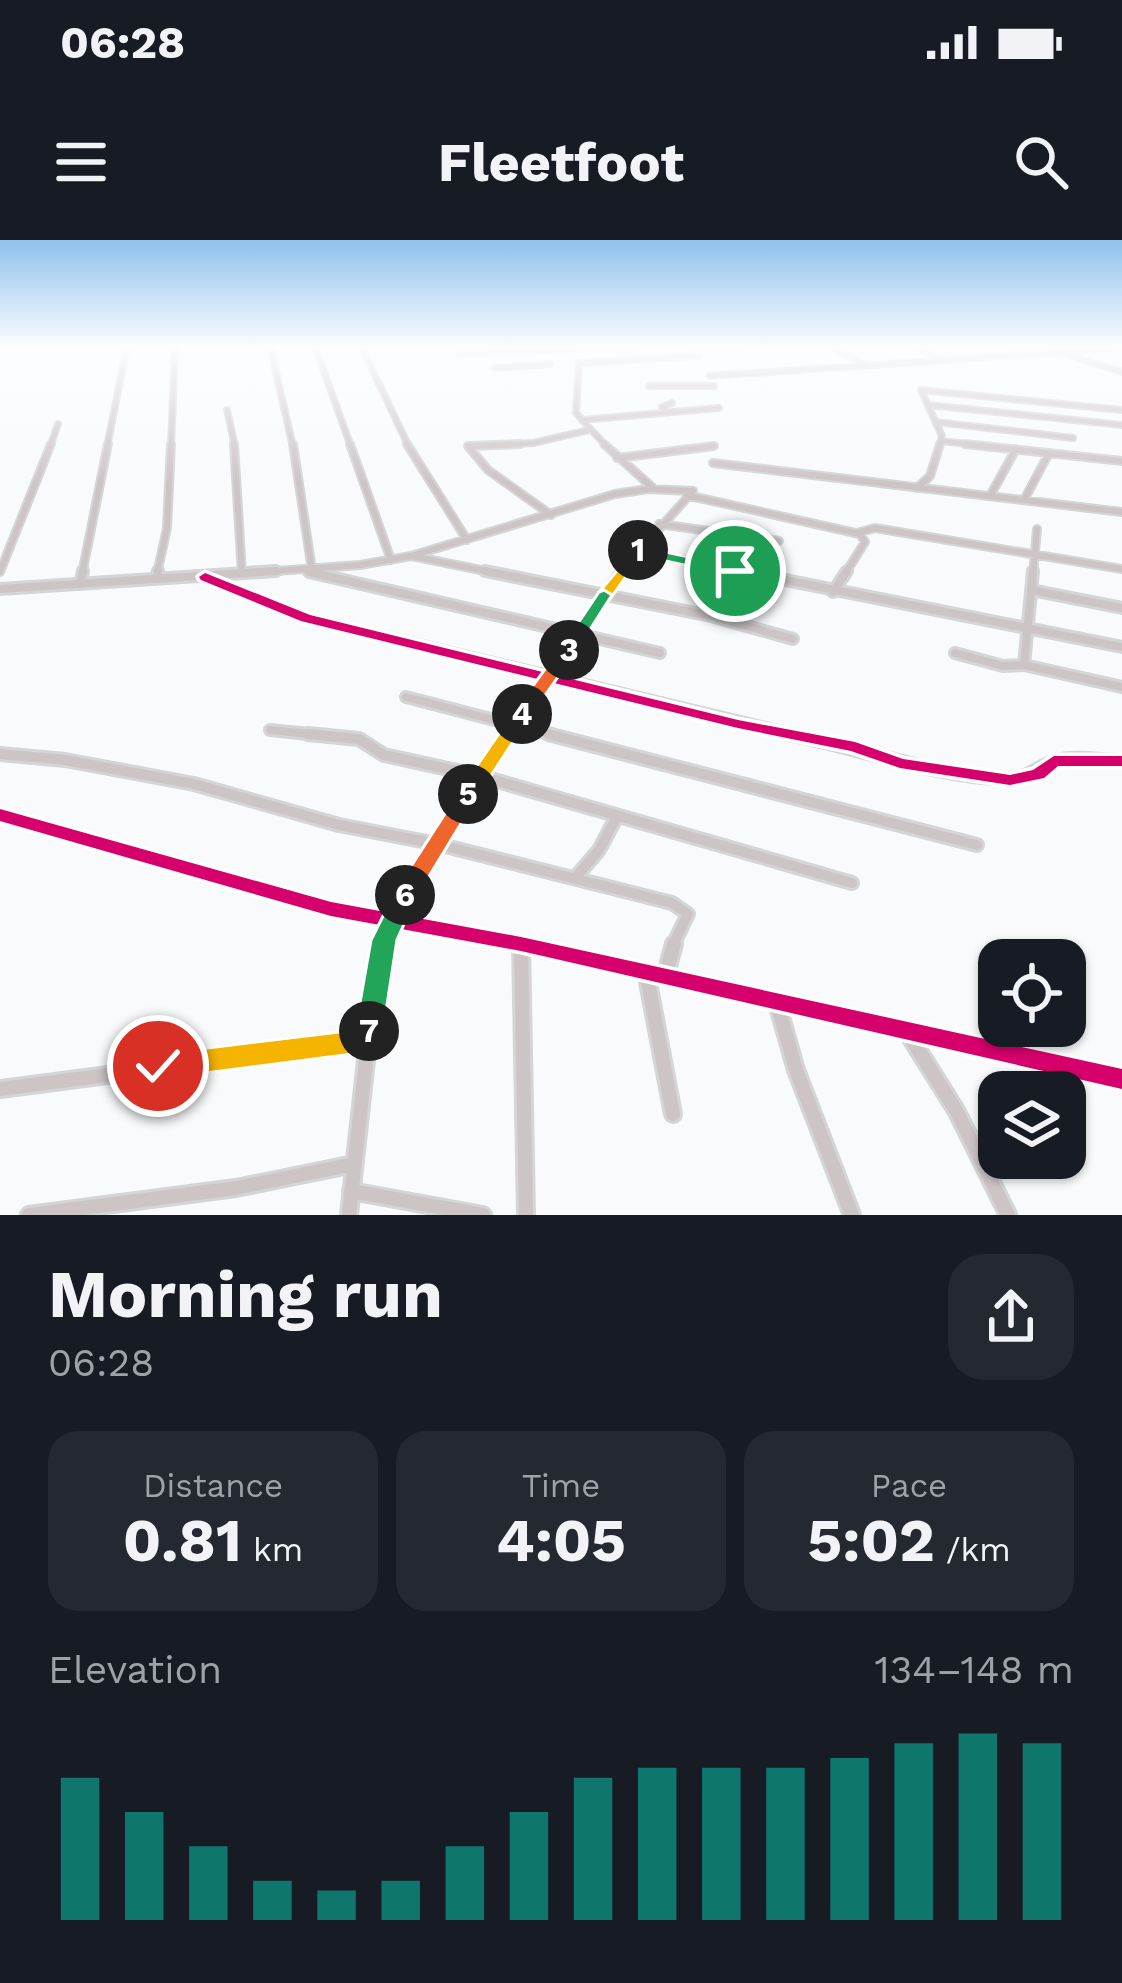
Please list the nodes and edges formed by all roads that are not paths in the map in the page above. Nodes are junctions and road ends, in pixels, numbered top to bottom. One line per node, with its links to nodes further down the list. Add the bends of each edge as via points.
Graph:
1 (118, 392): 51 (street)
2 (173, 392): 50 (street)
3 (281, 392): 46 (street)
4 (331, 392): 44 (street)
5 (383, 392): 39 (street)
6 (577, 392): 15 (street)
7 (920, 392): 10 (street)
8 (934, 392): 13 (street)
9 (672, 403): 14 (street, via 662,407)
10 (928, 405): 16 (street); 18 (street)
11 (719, 408): 14 (street)
12 (227, 410): 48 (street)
13 (1122, 410)
14 (668, 413): 15 (street)
15 (582, 420): 19 (street)
16 (936, 422): 20 (street); 21 (street)
17 (58, 424): 47 (street)
18 (1122, 425)
19 (589, 430): 25 (street); 35 (street, via 468,446)
20 (1073, 439)
21 (942, 441): 23 (street); 29 (street, via 931,476)
22 (714, 446): 25 (street)
23 (1016, 449): 24 (street); 31 (street)
24 (1049, 453): 26 (street); 33 (street)
25 (617, 458): 28 (street)
26 (1122, 461)
27 (713, 463): 29 (street)
28 (643, 486): 30 (street); 35 (street)
29 (916, 488): 31 (street)
30 (662, 490): 32 (street); 32 (street, via 693,491)
31 (990, 496): 33 (street)
32 (683, 498): 36 (street); 38 (street)
33 (1024, 500): 34 (street)
34 (1122, 512)
35 (551, 515): 39 (street)
36 (659, 524): 40 (street); 41 (street)
37 (1037, 529): 42 (street)
38 (857, 532): 42 (street, via 875,528); 54 (street, via 865,542)
39 (467, 540): 43 (street)
40 (779, 541)
41 (637, 550): 54 (street); 55 (street)
42 (1034, 554): 45 (street); 53 (street)
43 (411, 556): 44 (street); 55 (street)
44 (391, 560): 46 (street)
45 (1122, 569)
46 (308, 570): 48 (street); 58 (street)
47 (0, 572)
48 (242, 575): 49 (street)
49 (205, 577): 50 (street); 64 (street, via 306,618)
50 (156, 579): 51 (street)
51 (80, 584): 52 (street)
52 (0, 590)
53 (1031, 590): 56 (street); 57 (street)
54 (833, 592): 57 (street)
55 (603, 598): 58 (street); 59 (street)
56 (1122, 608)
57 (1029, 628): 60 (street); 63 (street)
58 (578, 636): 61 (street); 64 (street)
59 (793, 639)
60 (1122, 647)
61 (660, 653)
62 (955, 653): 63 (street)
63 (1024, 665): 65 (street)
64 (551, 677): 67 (street); 70 (street, via 970,777 1025,778 1062,760)
65 (1122, 687)
66 (406, 698): 67 (street)
67 (514, 724): 71 (street); 76 (street)
68 (270, 730): 71 (street, via 359,740 384,755)
69 (0, 754): 75 (street, via 134,771)
70 (1122, 761)
71 (480, 776): 73 (street); 75 (street)
72 (6, 816): 74 (street); 79 (street, via 331,909)
73 (616, 818): 77 (street); 78 (street)
74 (0, 827)
75 (436, 844): 77 (street); 79 (street)
76 (977, 845)
77 (575, 878): 82 (street, via 685,908)
78 (852, 884)
79 (393, 918): 80 (street); 85 (street, via 376,970)
80 (521, 944): 81 (street); 94 (street)
81 (646, 972): 82 (street); 88 (street)
82 (665, 977): 83 (street)
83 (776, 1003): 84 (street); 95 (street)
84 (907, 1032): 86 (street); 96 (street)
85 (368, 1041): 87 (street); 89 (street)
86 (1122, 1078)
87 (0, 1089)
88 (673, 1114)
89 (354, 1164): 90 (street); 91 (street)
90 (351, 1191): 92 (street); 93 (street)
91 (29, 1215)
92 (349, 1215)
93 (483, 1215)
94 (526, 1215)
95 (852, 1215)
96 (1008, 1215)

